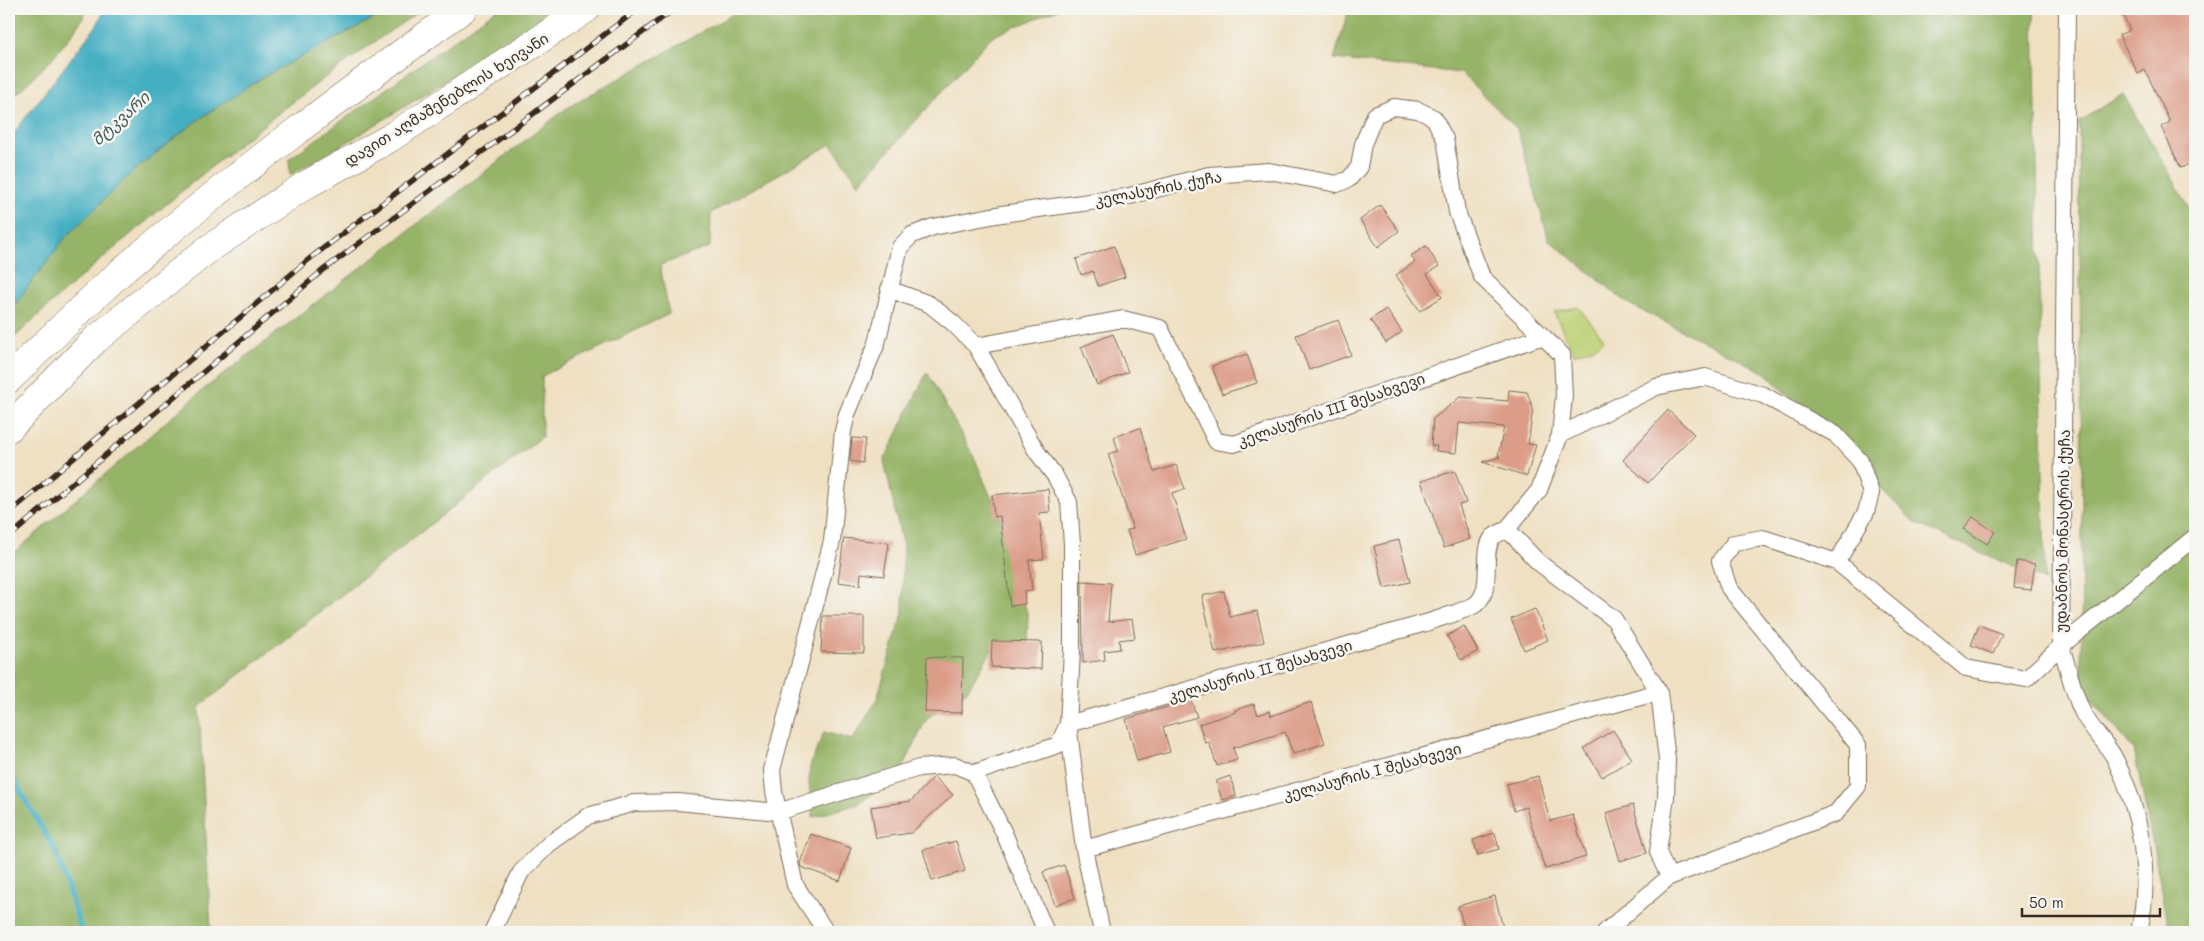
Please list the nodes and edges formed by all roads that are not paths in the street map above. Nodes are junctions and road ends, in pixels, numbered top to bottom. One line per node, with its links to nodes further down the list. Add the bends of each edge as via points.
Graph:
1 (463, 9): 7 (highway, via 290,135 121,273)
2 (586, 9): 8 (highway, დავით აღმაშენებლის ხეივანი, via 390,138 304,186 207,250 95,340)
3 (2067, 9): 13 (street, უდაბნოს მონასტრის ქუჩა)
4 (889, 289): 5 (street, კელასურის ქუჩა, via 900,247 912,235 933,227 1126,196 1209,175 1269,171 1337,184 1349,179 1359,167 1363,144 1375,115 1394,107 1418,110 1434,118 1445,139 1457,212 1482,277); 6 (street, via 929,304); 17 (street, via 877,343 845,422 832,540 772,770)
5 (1543, 336): 6 (street, კელასურის III შესახვევი, via 1234,444 1216,441 1160,328 1123,319); 9 (street, კელასურის ქუჩა, via 1562,354 1564,396)
6 (976, 346): 15 (street, via 1069,502 1072,650)
7 (9, 379)
8 (9, 428)
9 (1560, 435): 10 (street, კელასურის ქუჩა, via 1539,490); 12 (street, via 1656,387 1705,377 1763,395 1835,434 1860,461 1871,493 1866,512)
10 (1507, 529): 14 (street, via 1538,562 1614,619); 15 (street, კელასურის II შესახვევი, via 1494,537 1488,548 1488,572 1482,596 1476,604 1429,622)
11 (2195, 537): 13 (street)
12 (1837, 562): 13 (street, უდაბნოს მონასტრის ქუჩა, via 1966,668 2026,679); 19 (street, უდაბნოს მონასტრის ქუჩა, via 1763,538 1734,543 1720,561 1729,588 1858,745 1858,786 1836,813)
13 (2061, 646): 25 (street, via 2084,714 2114,757 2134,806 2144,865 2143,914)
14 (1659, 692): 18 (street, კელასურის I შესახვევი); 19 (street, via 1667,760 1666,797 1658,852)
15 (1068, 724): 16 (street, via 1058,745); 18 (street)
16 (974, 773): 17 (street, via 955,766 919,768); 22 (street, via 1004,833)
17 (778, 812): 20 (street, via 634,803 588,816 549,844 520,872); 21 (street, via 795,885)
18 (1084, 849): 23 (street)
19 (1669, 877): 24 (street, უდაბნოს მონასტრის ქუჩა)
20 (492, 932)
21 (826, 932)
22 (1046, 932)
23 (1102, 932)
24 (1605, 932)
25 (2138, 932)

